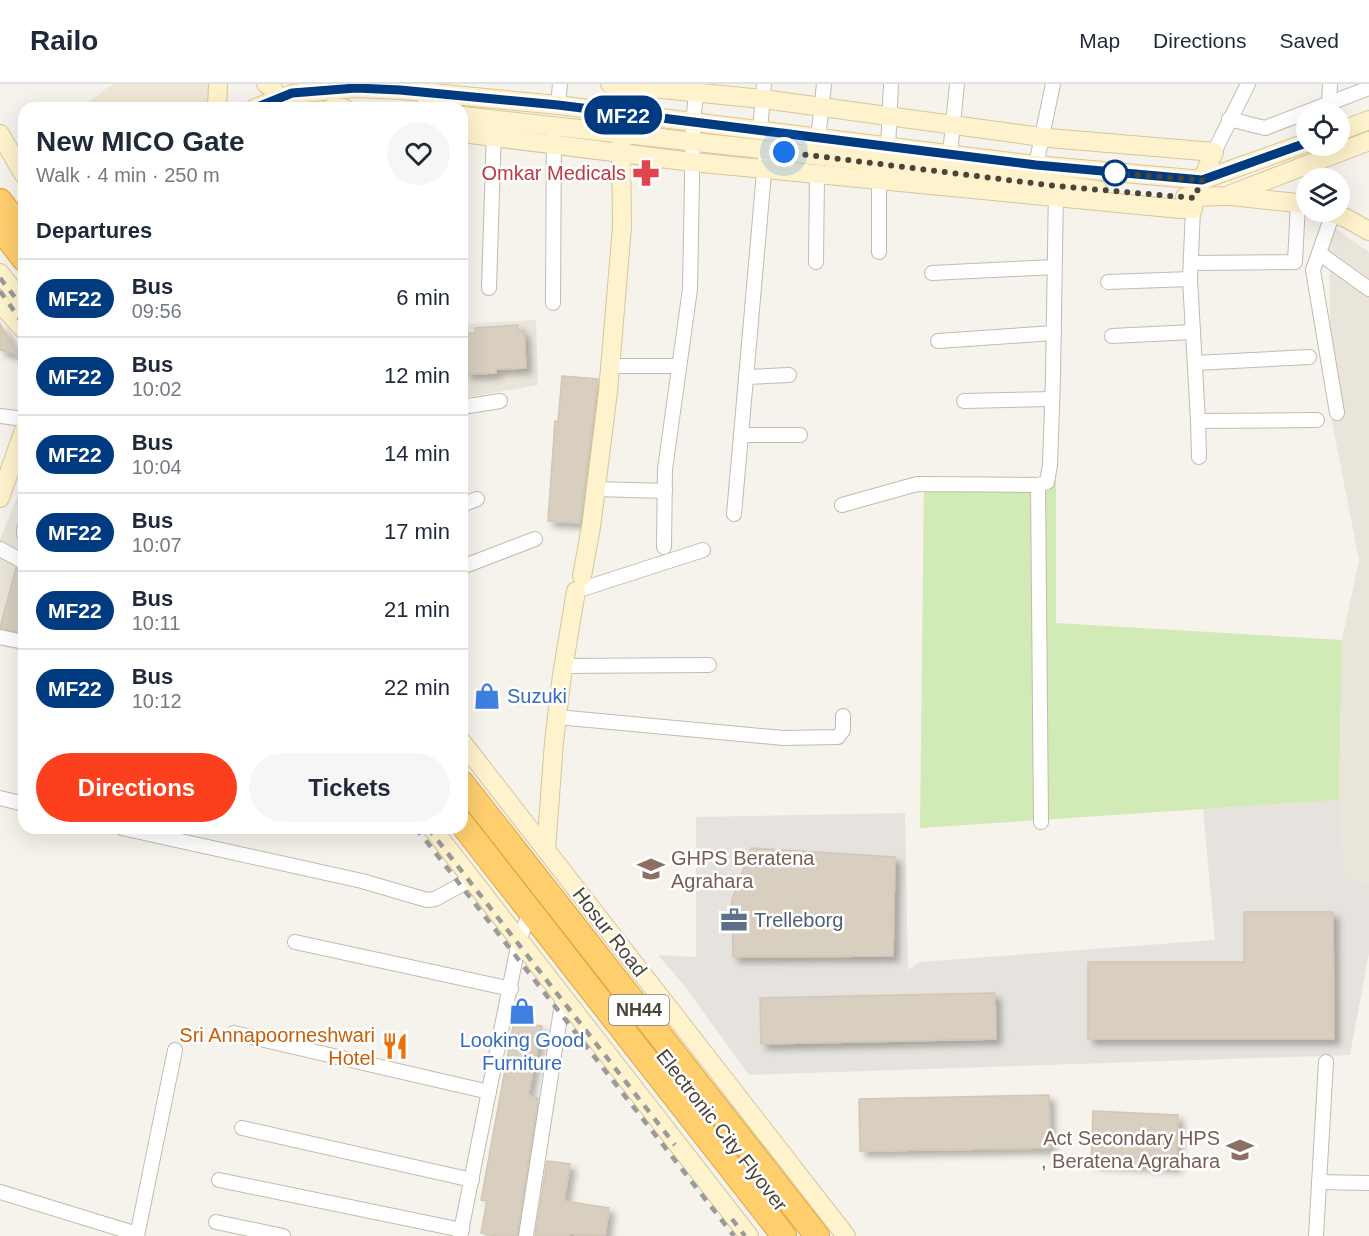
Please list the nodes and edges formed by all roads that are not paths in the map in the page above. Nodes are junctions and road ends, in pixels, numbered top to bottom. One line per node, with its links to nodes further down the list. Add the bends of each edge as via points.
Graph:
1 (218, 84): 16 (street)
2 (266, 84): 15 (street)
3 (560, 84): 20 (street)
4 (824, 84): 21 (street)
5 (891, 84): 22 (street)
6 (957, 84): 29 (street)
7 (1053, 84): 36 (street)
8 (1248, 84): 26 (street)
9 (1330, 84): 18 (street)
10 (622, 85): 12 (street)
11 (1366, 87): 19 (street)
12 (696, 88): 13 (street); 28 (street)
13 (763, 91): 21 (street); 32 (street)
14 (426, 95): 15 (street, via 356,88 292,93); 20 (street)
15 (279, 99): 17 (street)
16 (217, 102)
17 (271, 102)
18 (1329, 102)
19 (1331, 102)
20 (558, 105): 28 (street)
21 (822, 107): 22 (street); 38 (street)
22 (890, 116): 29 (street); 43 (street)
23 (1296, 116): 26 (street, via 1265,128)
24 (468, 117): 25 (street)
25 (495, 119): 30 (street); 37 (street)
26 (1229, 119): 44 (street)
27 (1369, 120): 31 (street)
28 (693, 123): 32 (street); 40 (street)
29 (953, 124): 36 (street); 46 (street)
30 (554, 126): 33 (street); 41 (street)
31 (1350, 127)
32 (759, 131): 38 (street)
33 (621, 133): 40 (street); 45 (street)
34 (0, 134): 49 (street)
35 (468, 135): 37 (street)
36 (1041, 137): 44 (street); 50 (street)
37 (494, 138): 41 (street); 80 (street)
38 (818, 139): 43 (street)
39 (1369, 141): 57 (street)
40 (692, 142): 47 (street); 48 (street)
41 (554, 146): 45 (street); 84 (street)
42 (1296, 147): 51 (street)
43 (888, 148): 46 (street)
44 (1214, 152): 53 (street)
45 (621, 154): 48 (street); 92 (street, via 622,227)
46 (950, 154): 50 (street)
47 (766, 159): 48 (street); 52 (street); 56 (street, via 885,163); 95 (street)
48 (692, 162): 93 (street, via 690,289)
49 (18, 165)
50 (1036, 165): 53 (street)
51 (1226, 172): 53 (street); 57 (street)
52 (817, 174): 54 (street); 72 (street)
53 (1202, 180): 60 (street)
54 (879, 181): 56 (street); 70 (street)
55 (0, 187): 61 (highway)
56 (1056, 192): 60 (street); 74 (street)
57 (1226, 196): 59 (street); 60 (street)
58 (0, 201): 65 (highway)
59 (1296, 202)
60 (1193, 203): 73 (street)
61 (18, 210)
62 (1300, 222): 73 (street, via 1295,262)
63 (1328, 222): 71 (street)
64 (1350, 222): 67 (street)
65 (18, 224)
66 (0, 228): 69 (highway)
67 (1369, 231)
68 (0, 245): 75 (highway)
69 (18, 251)
70 (879, 252)
71 (1319, 253): 81 (street); 100 (street, via 1313,270)
72 (816, 262)
73 (1192, 263): 78 (street)
74 (1054, 267): 77 (street); 87 (street)
75 (18, 268)
76 (0, 273): 82 (street)
77 (932, 273)
78 (1190, 279): 79 (street); 86 (street)
79 (1108, 282)
80 (489, 288)
81 (1369, 289)
82 (18, 296)
83 (0, 303): 85 (street)
84 (553, 303)
85 (18, 323)
86 (1193, 332): 88 (street); 91 (street)
87 (1053, 333): 89 (street); 96 (street)
88 (1112, 336)
89 (938, 341)
90 (1309, 357): 91 (street)
91 (1195, 363): 104 (street)
92 (610, 366): 93 (street); 110 (street)
93 (679, 366): 111 (street)
94 (789, 375): 95 (street)
95 (746, 377): 105 (street)
96 (1052, 399): 98 (street); 109 (street, via 1047,482)
97 (500, 401): 99 (street)
98 (964, 401)
99 (468, 406)
100 (1337, 413)
101 (0, 416): 102 (street)
102 (18, 418)
103 (1317, 420): 104 (street)
104 (1198, 421): 108 (street)
105 (741, 435): 106 (street); 116 (street)
106 (800, 435)
107 (18, 447): 112 (street)
108 (1199, 457)
109 (1038, 485): 115 (street, via 917,484); 135 (street)
110 (596, 489): 111 (street); 123 (street)
111 (665, 491): 118 (street)
112 (0, 498)
113 (477, 499): 114 (street)
114 (468, 503)
115 (842, 505)
116 (734, 514)
117 (535, 538): 122 (street)
118 (664, 547)
119 (0, 549): 121 (street)
120 (703, 550): 123 (street)
121 (18, 559)
122 (468, 565)
123 (579, 583): 127 (street)
124 (0, 637): 125 (street)
125 (18, 641)
126 (709, 665): 127 (street)
127 (563, 666): 129 (street)
128 (843, 716): 129 (street, via 843,730 838,736 783,738)
129 (557, 717): 140 (street)
130 (468, 750): 140 (street, Hosur Road)
131 (468, 791): 165 (highway, Hosur Road / NH44)
132 (0, 798): 133 (street)
133 (18, 802)
134 (468, 804): 164 (highway, Electronic City Flyover)
135 (1041, 822)
136 (468, 832): 163 (highway, Electronic City Flyover)
137 (149, 834): 141 (street, via 362,881 427,900)
138 (437, 834): 141 (street)
139 (457, 834): 142 (highway, NH44)
140 (546, 850): 166 (street, Hosur Road)
141 (472, 879): 142 (street)
142 (523, 931): 144 (street); 145 (street); 162 (highway, NH44)
143 (295, 942): 144 (street)
144 (511, 988): 149 (street)
145 (563, 997): 160 (street); 161 (street)
146 (234, 1033): 149 (street)
147 (175, 1050): 158 (street)
148 (1326, 1062): 153 (street)
149 (489, 1092): 152 (street)
150 (242, 1128): 152 (street)
151 (219, 1180): 157 (street)
152 (472, 1180): 157 (street)
153 (1319, 1182): 154 (street); 167 (street)
154 (1369, 1183)
155 (0, 1192): 158 (street)
156 (216, 1222): 159 (street)
157 (461, 1233)
158 (137, 1235)
159 (283, 1236)
160 (526, 1236)
161 (749, 1236)
162 (771, 1236)
163 (784, 1236)
164 (804, 1236)
165 (816, 1236)
166 (846, 1236)
167 (1316, 1236)

